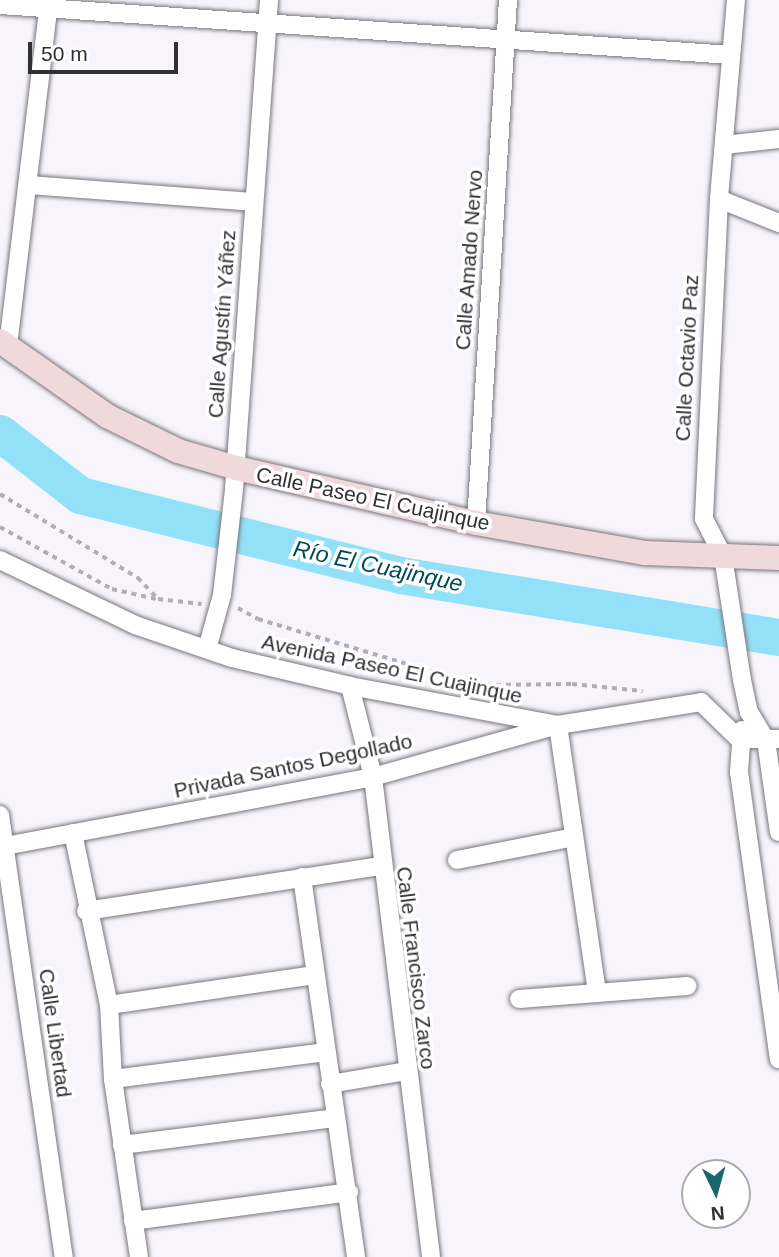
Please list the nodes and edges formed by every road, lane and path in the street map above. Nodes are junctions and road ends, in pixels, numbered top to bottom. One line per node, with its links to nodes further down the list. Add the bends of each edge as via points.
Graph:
1 (269, 0): 6 (street, Calle Agustín Yáñez)
2 (508, 0): 7 (street, Calle Amado Nervo)
3 (736, 0): 8 (street, Calle Octavio Paz)
4 (0, 5): 5 (street)
5 (49, 5): 6 (street); 11 (street)
6 (267, 26): 7 (street); 13 (street, Calle Agustín Yáñez)
7 (506, 43): 8 (street); 20 (street, Calle Amado Nervo)
8 (731, 55): 10 (street, Calle Octavio Paz)
9 (779, 139): 10 (street)
10 (724, 145): 12 (street, Calle Octavio Paz)
11 (28, 185): 13 (street); 16 (street)
12 (719, 199): 14 (street); 24 (street, Calle Octavio Paz, via 704,519)
13 (253, 202): 18 (street, Calle Agustín Yáñez)
14 (779, 223)
15 (0, 286): 16 (street)
16 (16, 299): 17 (street)
17 (4, 343): 18 (street, Calle Paseo El Cuajinque, via 107,416 178,451)
18 (236, 468): 20 (street, Calle Paseo El Cuajinque); 26 (street, Calle Agustín Yáñez)
19 (0, 494): 25 (path, via 138,578)
20 (475, 523): 24 (street, Calle Paseo El Cuajinque)
21 (0, 527): 25 (path, via 112,589)
22 (779, 558): 24 (street, Calle Paseo El Cuajinque)
23 (0, 560): 28 (street, Avenida Paseo El Cuajinque, via 135,625)
24 (725, 567): 31 (street, Calle Octavio Paz)
25 (158, 599): 26 (path)
26 (217, 599): 28 (street, Calle Agustín Yáñez)
27 (240, 608): 30 (path, via 258,619 476,685 572,684)
28 (207, 649): 29 (street, Avenida Paseo El Cuajinque)
29 (350, 686): 32 (street, Avenida Paseo El Cuajinque); 35 (street, Calle Francisco Zarco)
30 (652, 693)
31 (749, 712): 33 (street); 34 (street, Calle Octavio Paz)
32 (558, 725): 33 (street, Avenida Paseo El Cuajinque, via 701,702); 35 (street, Privada Santos Degollado); 39 (street)
33 (739, 739): 34 (street); 52 (street, via 739,772)
34 (772, 740): 37 (street)
35 (373, 777): 38 (street, Privada Santos Degollado); 42 (street, Calle Francisco Zarco)
36 (0, 815): 40 (street, Calle Libertad)
37 (779, 832)
38 (73, 833): 40 (street, Privada Santos Degollado); 45 (street)
39 (574, 837): 41 (street); 48 (street)
40 (5, 846): 44 (street, Calle Libertad)
41 (457, 860)
42 (380, 866): 43 (street); 53 (street, Calle Francisco Zarco)
43 (302, 877): 45 (street); 46 (street)
44 (5, 885): 60 (street, Calle Libertad)
45 (86, 911): 50 (street)
46 (315, 975): 50 (street); 51 (street)
47 (687, 986): 48 (street)
48 (597, 993): 49 (street)
49 (519, 999)
50 (109, 1005): 54 (street)
51 (326, 1052): 54 (street); 55 (street)
52 (779, 1059)
53 (406, 1071): 55 (street); 63 (street, Calle Francisco Zarco)
54 (113, 1079): 57 (street)
55 (330, 1084): 56 (street)
56 (335, 1118): 57 (street); 58 (street)
57 (122, 1145): 59 (street)
58 (349, 1192): 59 (street); 62 (street)
59 (133, 1220): 61 (street)
60 (64, 1257)
61 (139, 1257)
62 (356, 1257)
63 (431, 1257)

